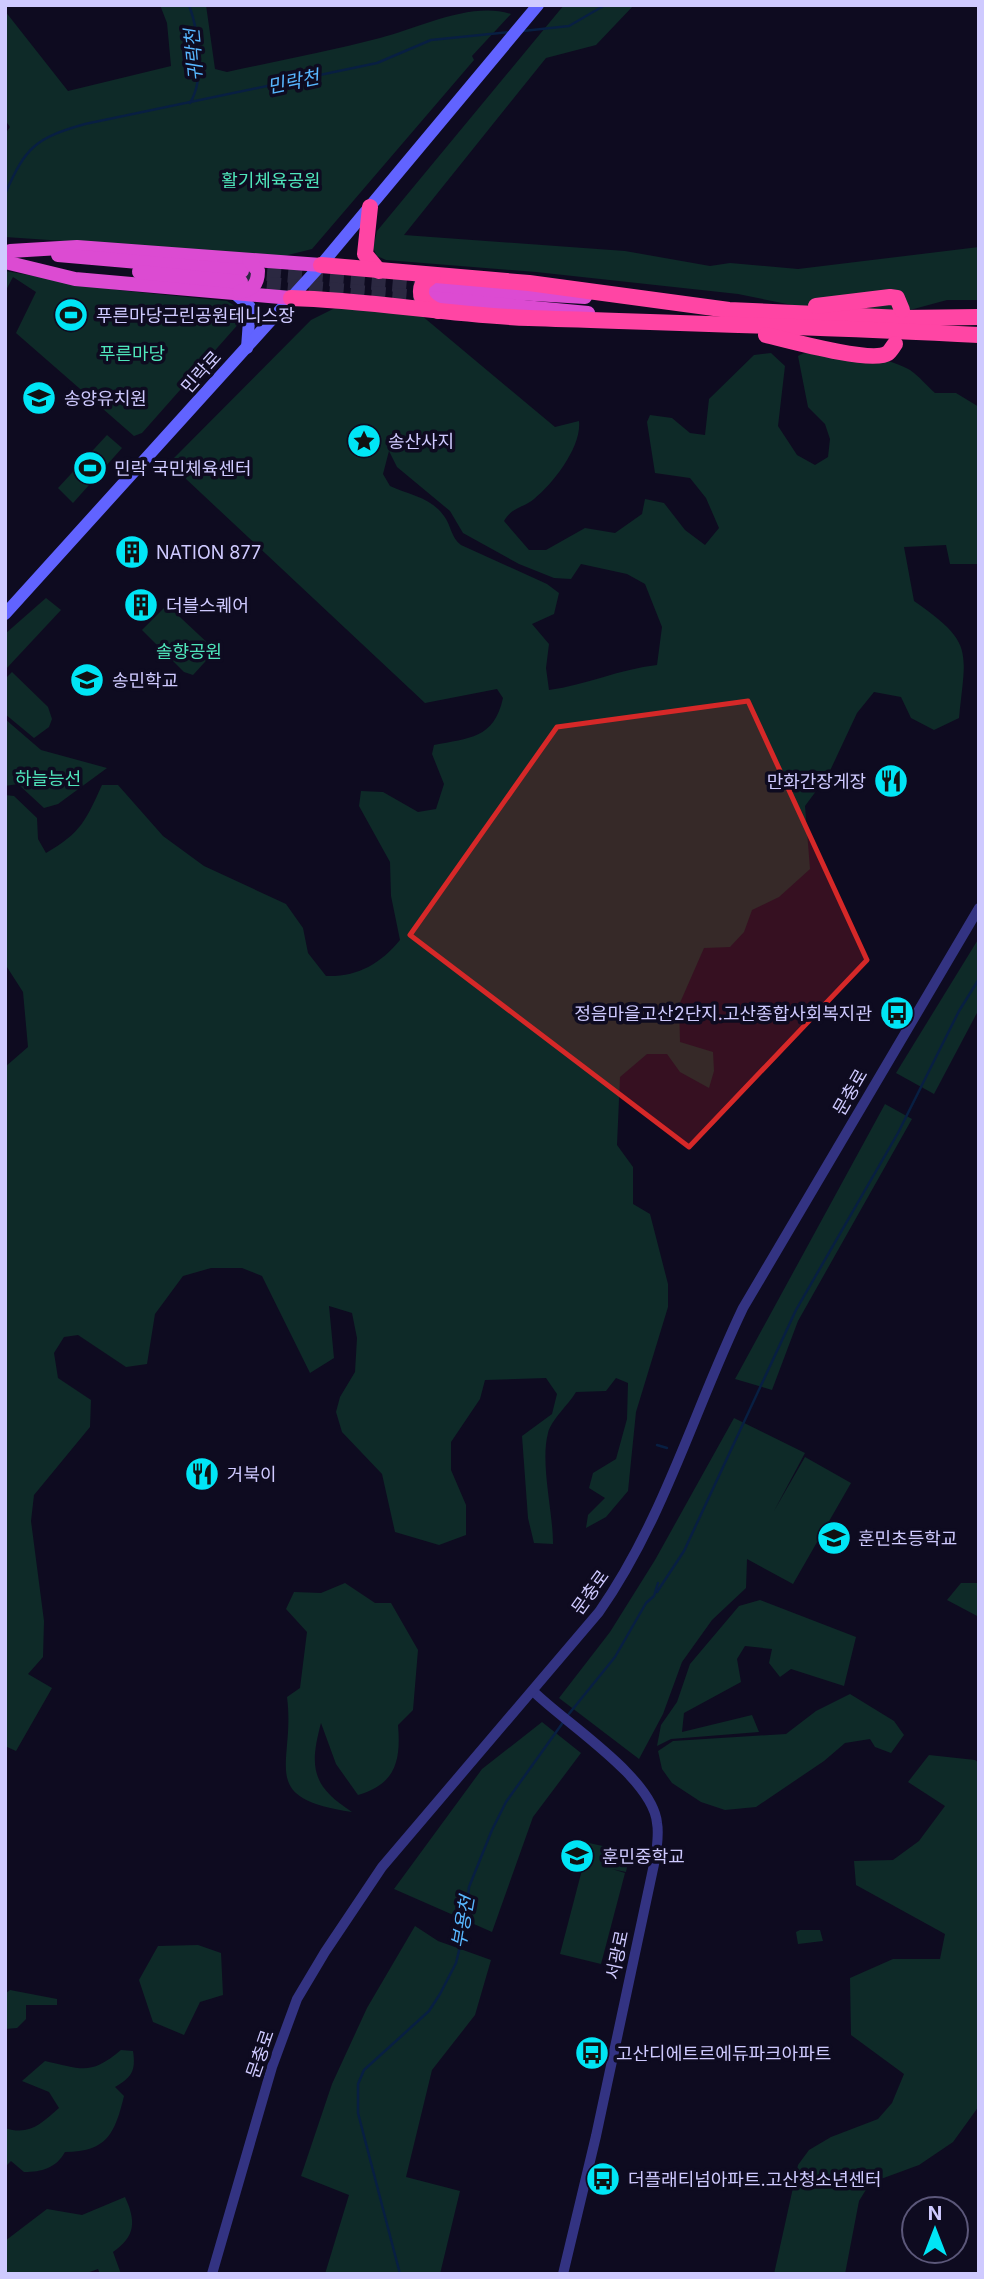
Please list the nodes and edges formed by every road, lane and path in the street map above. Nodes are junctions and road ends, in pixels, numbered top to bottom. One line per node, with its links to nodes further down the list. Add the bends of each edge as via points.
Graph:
1 (538, 5): 2 (main road, 민락로)
2 (370, 207): 4 (main road, 민락로); 5 (highway, via 365,254)
3 (6, 256): 6 (highway); 6 (highway, via 77,247)
4 (321, 265): 5 (highway); 6 (highway); 8 (main road, 민락로)
5 (379, 271): 7 (highway)
6 (241, 277): 8 (highway); 14 (main road, via 250,307)
7 (434, 293): 8 (highway); 11 (highway, via 528,318); 11 (highway, via 529,283 653,301)
8 (291, 298): 14 (main road, 민락로)
9 (902, 310): 11 (highway, via 897,298 890,297)
10 (979, 317): 11 (highway)
11 (728, 318): 12 (highway); 13 (highway, via 857,355 881,356)
12 (979, 335)
13 (895, 344)
14 (247, 349): 15 (main road, 민락로)
15 (5, 614)
16 (979, 908): 17 (street, 문충로, via 743,1308 629,1569)
17 (533, 1691): 18 (street, 문충로, via 382,1867 297,1999 272,2067); 19 (street, 서광로, via 628,1771 657,1821 654,1868)
18 (212, 2274)
19 (563, 2274)

